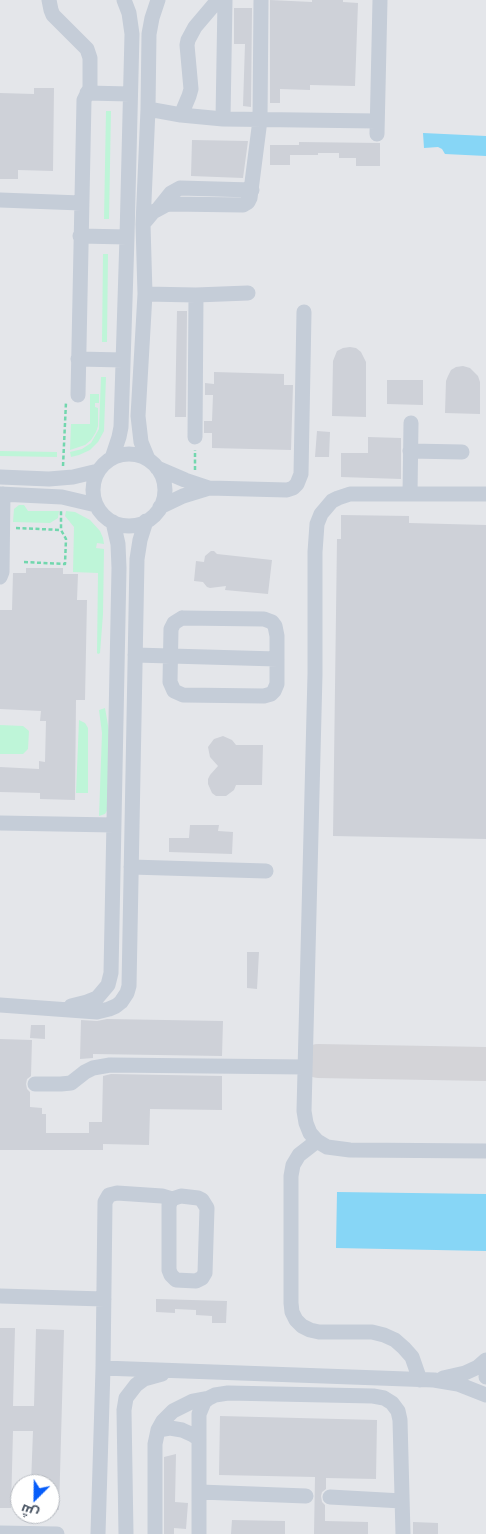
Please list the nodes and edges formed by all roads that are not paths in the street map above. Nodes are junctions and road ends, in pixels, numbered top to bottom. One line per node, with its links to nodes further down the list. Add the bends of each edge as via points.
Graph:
1 (49, 0): 8 (lane, via 53,15 89,51 90,86)
2 (124, 0): 9 (lane, via 132,34)
3 (158, 0): 10 (lane, via 149,34)
4 (218, 0): 11 (lane, via 188,40 191,89)
5 (225, 0): 12 (lane)
6 (261, 0): 13 (lane)
7 (380, 0): 13 (lane, via 377,128)
8 (87, 93): 9 (lane); 15 (lane, via 84,100)
9 (130, 94): 18 (lane)
10 (148, 109): 11 (lane); 16 (lane)
11 (181, 115): 12 (lane)
12 (223, 119): 13 (lane)
13 (260, 120): 16 (lane, via 252,195 248,202 243,205 171,204 159,208)
14 (0, 200): 15 (lane)
15 (80, 203): 17 (lane)
16 (144, 224): 20 (lane)
17 (80, 236): 18 (lane); 23 (lane)
18 (127, 237): 24 (lane)
19 (248, 293): 21 (lane)
20 (145, 294): 21 (lane); 31 (lane, via 138,416 141,442)
21 (196, 295): 27 (lane)
22 (304, 312): 34 (lane, via 300,479 287,490)
23 (78, 359): 24 (lane); 25 (lane)
24 (123, 360): 30 (lane, via 121,427)
25 (78, 395)
26 (411, 424): 28 (lane)
27 (196, 437)
28 (410, 451): 29 (lane); 36 (lane)
29 (462, 452)
30 (112, 458): 31 (lane, via 134,454); 32 (lane)
31 (152, 464): 34 (lane); 39 (lane, via 161,473 165,487)
32 (98, 471): 33 (lane, via 73,478); 38 (lane, via 93,491)
33 (0, 477)
34 (202, 486): 39 (lane)
35 (2, 494): 38 (lane, via 62,497); 42 (lane)
36 (410, 494): 37 (lane); 53 (lane, via 344,495 325,508 317,524)
37 (486, 494)
38 (96, 505): 41 (lane)
39 (160, 507): 40 (lane)
40 (146, 521): 41 (lane, via 126,526); 44 (lane, via 137,559)
41 (113, 522): 48 (lane, via 119,568)
42 (1, 537): 43 (lane)
43 (0, 578)
44 (135, 655): 45 (lane); 49 (lane)
45 (171, 656): 46 (lane); 46 (lane, via 171,687 182,695 271,694 276,688); 46 (lane, via 171,629 178,620 264,619 272,622 277,631)
46 (277, 659)
47 (0, 823): 48 (lane)
48 (114, 825): 52 (lane, via 110,979 97,998)
49 (131, 868): 50 (lane); 52 (lane, via 128,986 124,997 116,1006 103,1011)
50 (266, 870)
51 (0, 1005): 52 (lane)
52 (63, 1009)
53 (305, 1067): 54 (lane, via 101,1066 71,1082); 55 (lane, via 306,1123)
54 (35, 1084)
55 (317, 1141): 56 (lane, via 327,1147 350,1150); 63 (lane, via 299,1155 291,1176 292,1312 302,1326 310,1330 384,1334 404,1348)
56 (486, 1151)
57 (172, 1199): 57 (lane, via 169,1205 169,1273 176,1280 196,1281 205,1273 207,1208 198,1198 178,1196); 59 (lane, via 117,1193 106,1198)
58 (0, 1296): 59 (lane)
59 (104, 1299): 61 (lane)
60 (486, 1360): 63 (lane, via 465,1374)
61 (103, 1368): 62 (lane); 74 (lane)
62 (173, 1370): 63 (lane); 75 (lane, via 144,1379 126,1398)
63 (427, 1380): 64 (lane, via 458,1384)
64 (486, 1395)
65 (209, 1398): 66 (lane, via 179,1407); 67 (lane, via 199,1414); 71 (lane, via 228,1393 373,1396 389,1400 398,1410 400,1420)
66 (158, 1430): 67 (lane, via 182,1430); 76 (lane, via 155,1444)
67 (199, 1439): 68 (lane)
68 (200, 1492): 69 (lane); 77 (lane)
69 (306, 1496)
70 (330, 1497): 71 (lane)
71 (402, 1501): 78 (lane)
72 (0, 1533): 73 (lane)
73 (57, 1534)
74 (98, 1534)
75 (126, 1534)
76 (155, 1534)
77 (199, 1534)
78 (403, 1534)

